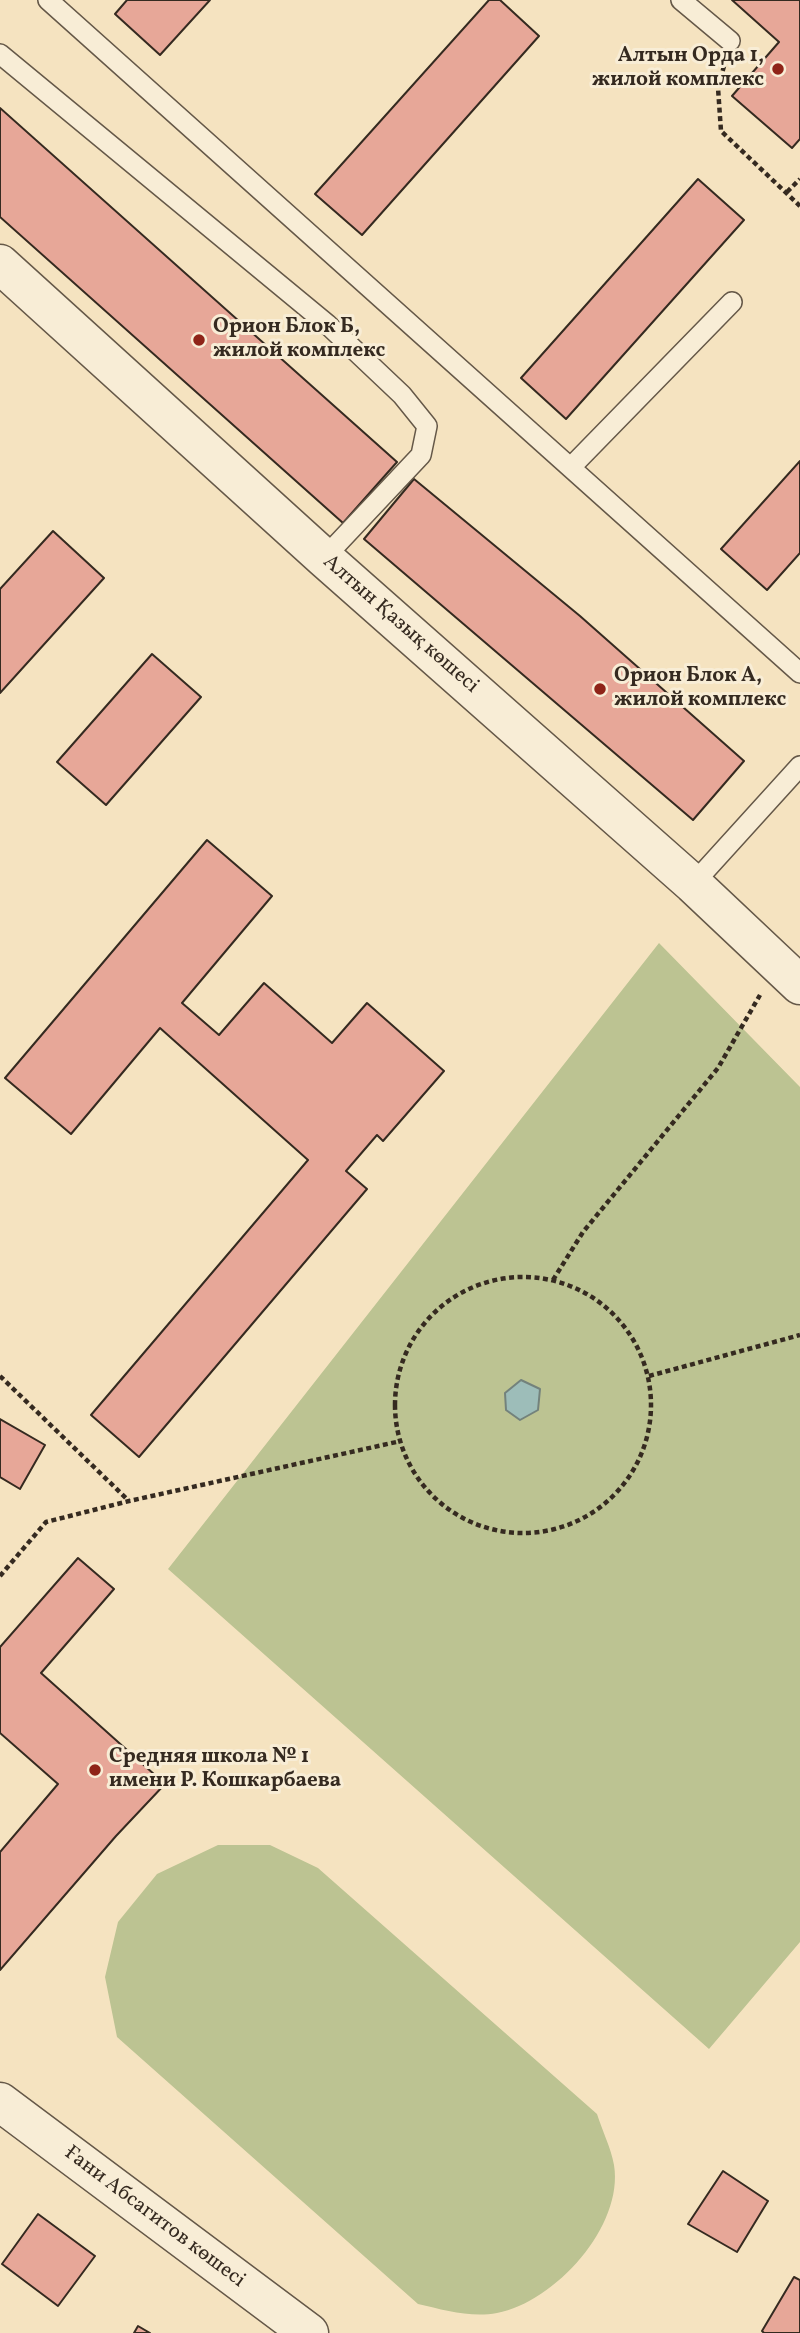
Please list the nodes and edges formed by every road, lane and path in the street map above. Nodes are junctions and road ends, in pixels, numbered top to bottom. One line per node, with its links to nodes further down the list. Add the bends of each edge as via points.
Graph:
1 (48, 0): 10 (lane)
2 (681, 0): 3 (lane)
3 (730, 41): 6 (path, via 718,88 721,131)
4 (0, 54): 11 (lane, via 327,324 402,395 427,426 421,455)
5 (800, 179): 6 (path)
6 (787, 192): 7 (path)
7 (800, 205)
8 (0, 264): 11 (street, Алтын Қазық көшесі)
9 (732, 302): 10 (lane)
10 (572, 466): 12 (lane)
11 (324, 558): 14 (street, Алтын Қазық көшесі)
12 (800, 673)
13 (800, 766): 14 (lane)
14 (693, 884): 15 (street, Алтын Қазық көшесі)
15 (791, 977): 16 (path, via 752,1004 718,1068 583,1232)
16 (554, 1280): 19 (path, via 604,1304 632,1336); 20 (path, via 524,1276 482,1283 444,1304 415,1335 398,1375 395,1417)
17 (800, 1335): 19 (path)
18 (0, 1376): 21 (path)
19 (648, 1376): 20 (path, via 651,1418 635,1467 617,1493 584,1519 544,1533 502,1533 462,1519 429,1493 405,1458)
20 (401, 1441): 21 (path)
21 (129, 1501): 22 (path, via 46,1522)
22 (0, 1576)
23 (0, 2102): 24 (street, Ғани Абсагитов көшесі)
24 (309, 2333)

